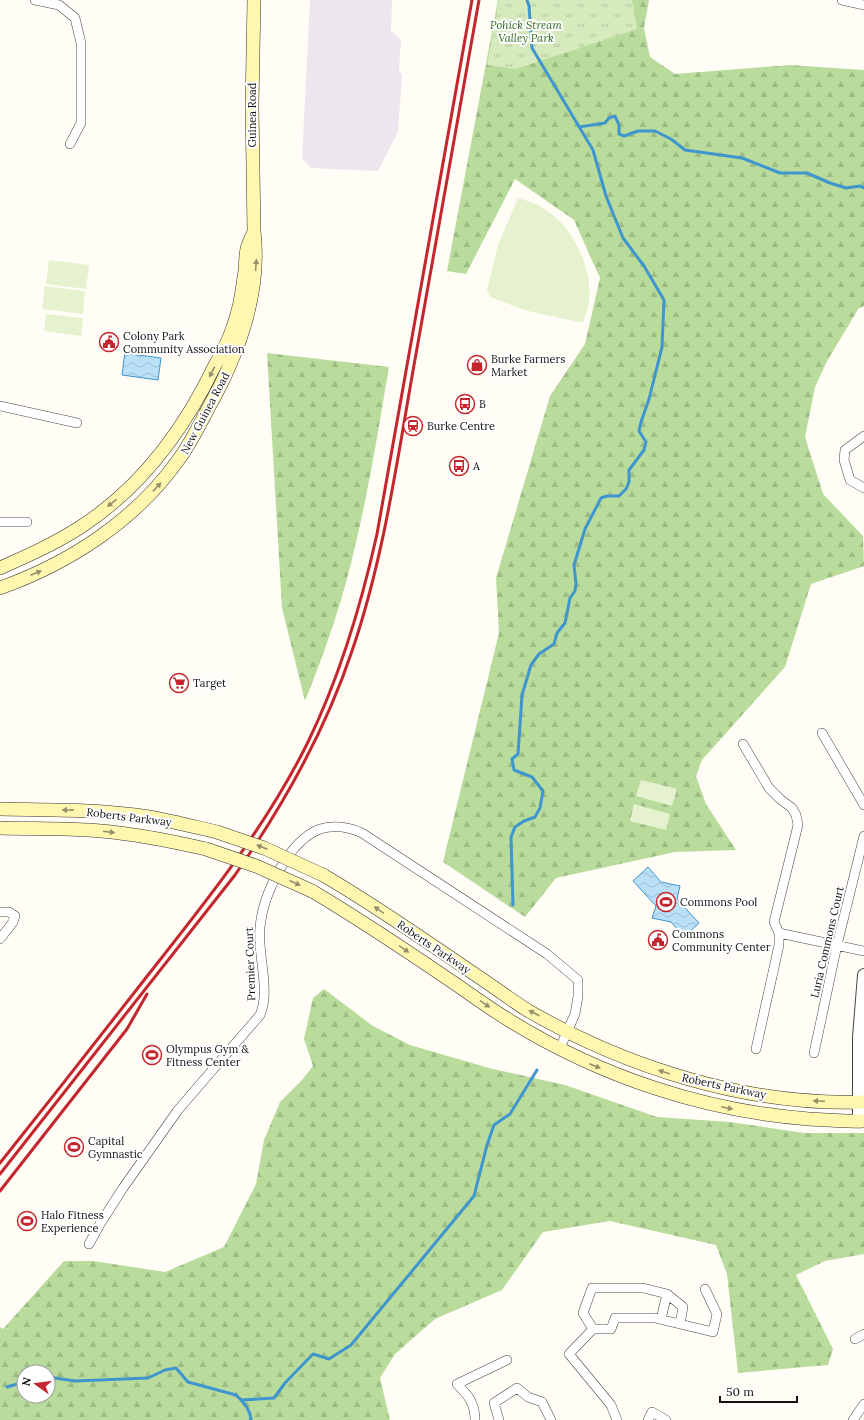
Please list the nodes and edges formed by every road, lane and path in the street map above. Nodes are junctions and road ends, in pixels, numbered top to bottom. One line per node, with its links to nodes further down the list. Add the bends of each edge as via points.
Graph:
1 (35, 0): 5 (street, via 59,5 75,18 81,43 81,123)
2 (254, 0): 6 (main road, Guinea Road)
3 (842, 0): 4 (street)
4 (864, 5)
5 (70, 144)
6 (254, 231): 7 (main road, New Guinea Road, via 247,249)
7 (246, 298): 14 (main road, New Guinea Road, one-way to 14, via 196,403 153,464 119,497 79,528); 15 (main road, New Guinea Road, one-way to 7, via 56,564 87,546 131,513 165,478 180,458 223,379 242,336)
8 (0, 406): 9 (street)
9 (77, 423)
10 (864, 436): 11 (street, via 845,450 844,460 850,480)
11 (864, 488)
12 (0, 522): 13 (street)
13 (27, 522)
14 (0, 568)
15 (0, 588)
16 (822, 733): 18 (street)
17 (743, 744): 23 (street, via 769,788 792,808 798,825 774,922)
18 (864, 805)
19 (0, 809): 28 (main road, Roberts Parkway, one-way to 19, bridge, via 527,1009 362,898 323,875 264,848 217,832 148,817 111,812)
20 (0, 828): 29 (main road, Roberts Parkway, one-way to 29, bridge, via 100,831 145,836 206,849 256,866 312,891 357,918 510,1021)
21 (864, 836): 25 (street, Luria Commons Court)
22 (0, 912): 24 (street, via 9,912 15,916)
23 (779, 933): 25 (street); 30 (street, via 779,944)
24 (0, 939)
25 (837, 944): 26 (street); 31 (street, Luria Commons Court)
26 (864, 951)
27 (864, 975): 32 (street, via 858,1037)
28 (568, 1031): 29 (street, Premier Court); 32 (main road, Roberts Parkway, one-way to 28, via 818,1101 732,1090 643,1065); 34 (street, Premier Court, via 575,1014 578,980 547,954 362,833 342,827 315,832 294,850 274,879 264,905 259,928 264,992 264,1005 260,1015 178,1110 123,1188)
29 (560, 1048): 33 (main road, Roberts Parkway, one-way to 33, via 621,1077 728,1108 783,1117)
30 (756, 1049)
31 (814, 1053)
32 (861, 1102): 33 (street)
33 (862, 1121)
34 (89, 1244)
35 (705, 1290): 38 (street, via 717,1314 713,1332)
36 (667, 1294): 37 (street); 38 (street, via 683,1307); 39 (street, via 643,1288 592,1288 583,1313)
37 (661, 1319): 38 (street); 39 (street, via 615,1318 611,1329)
38 (680, 1324)
39 (593, 1329): 47 (street, via 569,1354 611,1405)
40 (864, 1334): 41 (street)
41 (855, 1339)
42 (507, 1360): 44 (street, via 457,1384 470,1397)
43 (864, 1404): 50 (street)
44 (475, 1420)
45 (499, 1420): 46 (street, via 494,1403 516,1388 528,1397 542,1402)
46 (551, 1420)
47 (617, 1420)
48 (648, 1420): 49 (street, via 652,1412)
49 (666, 1420)
50 (853, 1420)

